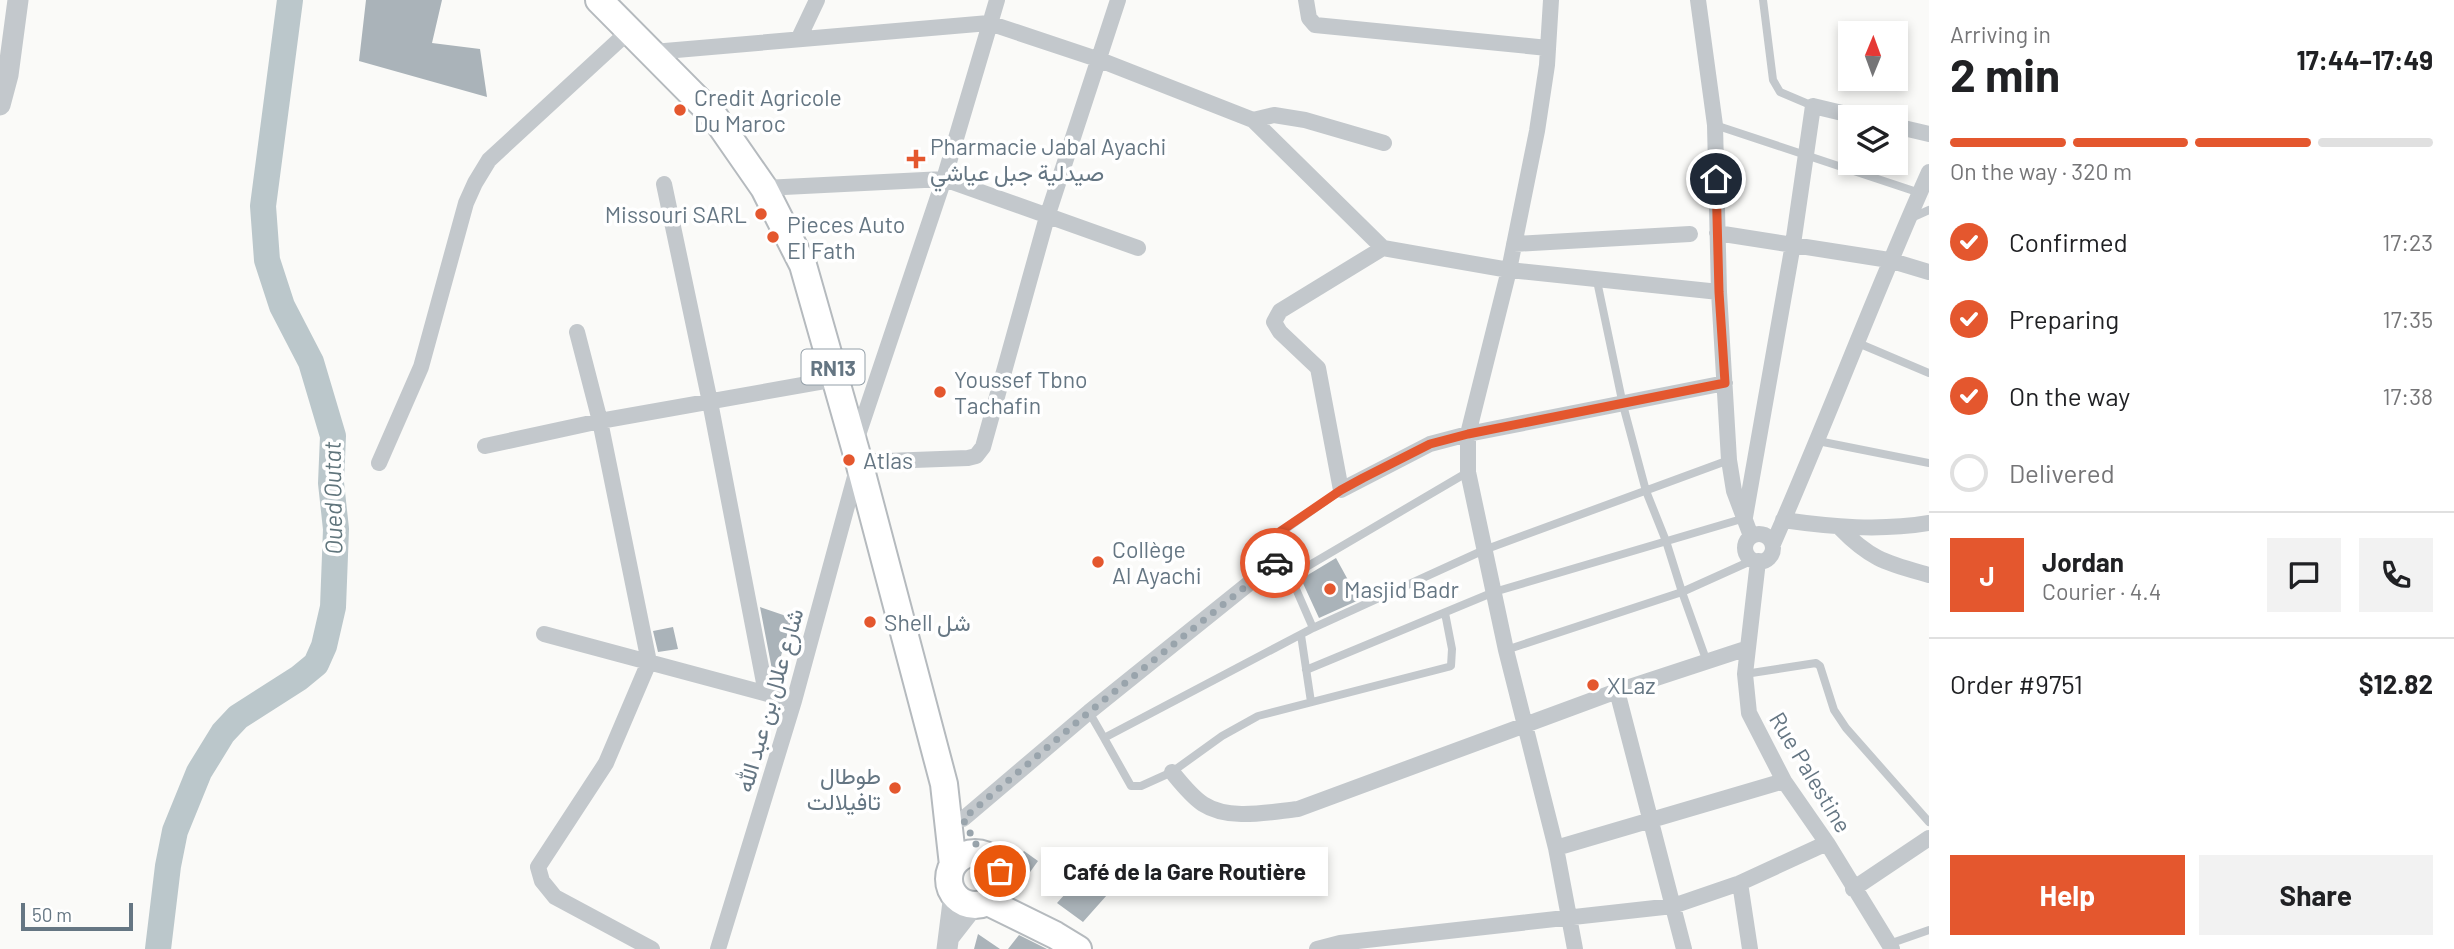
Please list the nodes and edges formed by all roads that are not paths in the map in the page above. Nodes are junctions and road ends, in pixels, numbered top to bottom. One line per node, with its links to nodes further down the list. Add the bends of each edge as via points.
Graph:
1 (18, 0): 16 (street)
2 (817, 0): 12 (street)
3 (997, 0): 10 (street, شارع علال بن عبد الله)
4 (1118, 0): 15 (street)
5 (1306, 0): 13 (street, via 1315,25)
6 (1550, 0): 13 (street)
7 (1698, 0): 20 (street)
8 (1763, 0): 17 (lane, via 1773,80 1780,92)
9 (608, 3): 11 (main road, RN13)
10 (989, 23): 12 (street); 15 (street); 26 (street, شارع علال بن عبد الله)
11 (629, 31): 14 (main road, RN13); 57 (street, via 489,160 475,183 421,367)
12 (799, 38): 14 (street)
13 (1548, 48): 35 (street)
14 (653, 52): 28 (main road, RN13, via 714,116)
15 (1100, 60): 19 (street); 31 (street)
16 (0, 105)
17 (1813, 106): 18 (street); 24 (street)
18 (1838, 112)
19 (1253, 120): 23 (street, via 1274,116 1305,121); 38 (street)
20 (1715, 125): 24 (lane); 33 (street)
21 (1908, 129): 22 (street)
22 (1929, 134)
23 (1384, 143)
24 (1805, 154): 29 (lane); 36 (street)
25 (1929, 172): 29 (street)
26 (944, 179): 28 (street); 31 (street); 55 (street, شارع علال بن عبد الله)
27 (664, 184): 49 (street)
28 (764, 188): 47 (main road, RN13, via 803,265)
29 (1920, 193): 32 (street)
30 (1929, 209): 32 (lane)
31 (1047, 216): 37 (street); 55 (street, via 983,447 976,456)
32 (1907, 220): 39 (street)
33 (1717, 233): 36 (street); 43 (street)
34 (1689, 234): 35 (street)
35 (1514, 244): 40 (street)
36 (1793, 244): 39 (street); 62 (street)
37 (1138, 248)
38 (1383, 248): 40 (street); 60 (street, via 1280,311 1274,322 1318,368)
39 (1889, 260): 41 (street); 45 (street)
40 (1509, 270): 42 (street); 52 (street)
41 (1929, 272)
42 (1597, 281): 43 (street); 50 (lane)
43 (1719, 292): 48 (street)
44 (577, 332): 51 (street)
45 (1858, 343): 46 (lane); 53 (street)
46 (1929, 373)
47 (836, 379): 49 (street); 55 (main road, RN13)
48 (1725, 383): 50 (street); 56 (street)
49 (710, 402): 51 (street); 87 (street)
50 (1623, 405): 52 (street); 61 (lane)
51 (600, 422): 54 (street); 82 (street)
52 (1468, 434): 59 (street); 60 (street, via 1430,444)
53 (1818, 441): 58 (lane); 63 (street)
54 (485, 446)
55 (856, 454): 88 (street, شارع علال بن عبد الله); 95 (main road, RN13)
56 (1729, 460): 61 (lane); 62 (street)
57 (379, 463)
58 (1929, 463)
59 (1468, 472): 69 (street); 73 (lane)
60 (1341, 490): 70 (lane, via 1278,533)
61 (1646, 491): 67 (lane); 69 (lane)
62 (1745, 518): 66 (street); 67 (lane)
63 (1783, 520): 65 (street); 68 (street)
64 (1929, 523): 65 (street)
65 (1840, 528): 72 (street, via 1874,557)
66 (1751, 536): 68 (street, via 1762,534); 71 (street, via 1746,551)
67 (1666, 541): 74 (lane); 75 (lane)
68 (1773, 544): 71 (street, via 1769,558)
69 (1484, 550): 74 (street); 77 (lane)
70 (1282, 557): 73 (lane); 90 (street)
71 (1755, 561): 75 (lane); 80 (street, Rue Palestine)
72 (1929, 575)
73 (1291, 576): 77 (lane)
74 (1494, 592): 76 (lane); 81 (street)
75 (1682, 592): 81 (lane); 83 (lane)
76 (1445, 613): 84 (lane); 89 (lane, via 1451,666)
77 (1313, 628): 79 (lane)
78 (544, 634): 82 (street)
79 (1301, 635): 84 (lane); 92 (lane)
80 (1748, 648): 83 (street); 85 (street, Rue Palestine)
81 (1506, 650): 91 (street)
82 (649, 662): 87 (street); 112 (street, via 606,762 538,867 555,897)
83 (1707, 662): 86 (street)
84 (1306, 670): 89 (lane)
85 (1745, 674): 94 (street, Rue Palestine, via 1749,713); 98 (lane, via 1820,666 1834,710 1846,728)
86 (1617, 691): 91 (street); 97 (street)
87 (766, 693): 88 (street)
88 (794, 701): 113 (street, شارع علال بن عبد الله)
89 (1311, 702): 93 (lane, via 1237,726)
90 (1089, 712): 92 (lane); 96 (street)
91 (1527, 724): 93 (street, via 1298,809 1221,812 1198,800); 101 (street)
92 (1104, 738): 93 (lane, via 1131,786)
93 (1172, 772)
94 (1784, 781): 97 (street); 100 (street, Rue Palestine)
95 (944, 784): 96 (main road, RN13); 103 (main road, RN13)
96 (963, 819): 102 (main road, RN13)
97 (1651, 820): 101 (street); 107 (street)
98 (1929, 822)
99 (1929, 838): 105 (street)
100 (1827, 843): 104 (street); 105 (street, Rue Palestine)
101 (1556, 848): 108 (street)
102 (981, 854): 103 (main road, via 965,855); 106 (main road, RN13, via 996,863)
103 (953, 865): 106 (main road, RN13, via 949,880)
104 (1740, 883): 107 (street); 118 (street)
105 (1853, 888): 111 (street, Rue Palestine)
106 (979, 895): 110 (street); 114 (main road, RN13)
107 (1673, 906): 108 (street); 117 (street)
108 (1568, 918): 115 (street); 116 (street)
109 (1929, 930): 111 (lane)
110 (948, 943)
111 (1891, 946)
112 (652, 949)
113 (718, 949)
114 (1078, 949)
115 (1317, 949)
116 (1574, 949)
117 (1684, 949)
118 (1750, 949)

